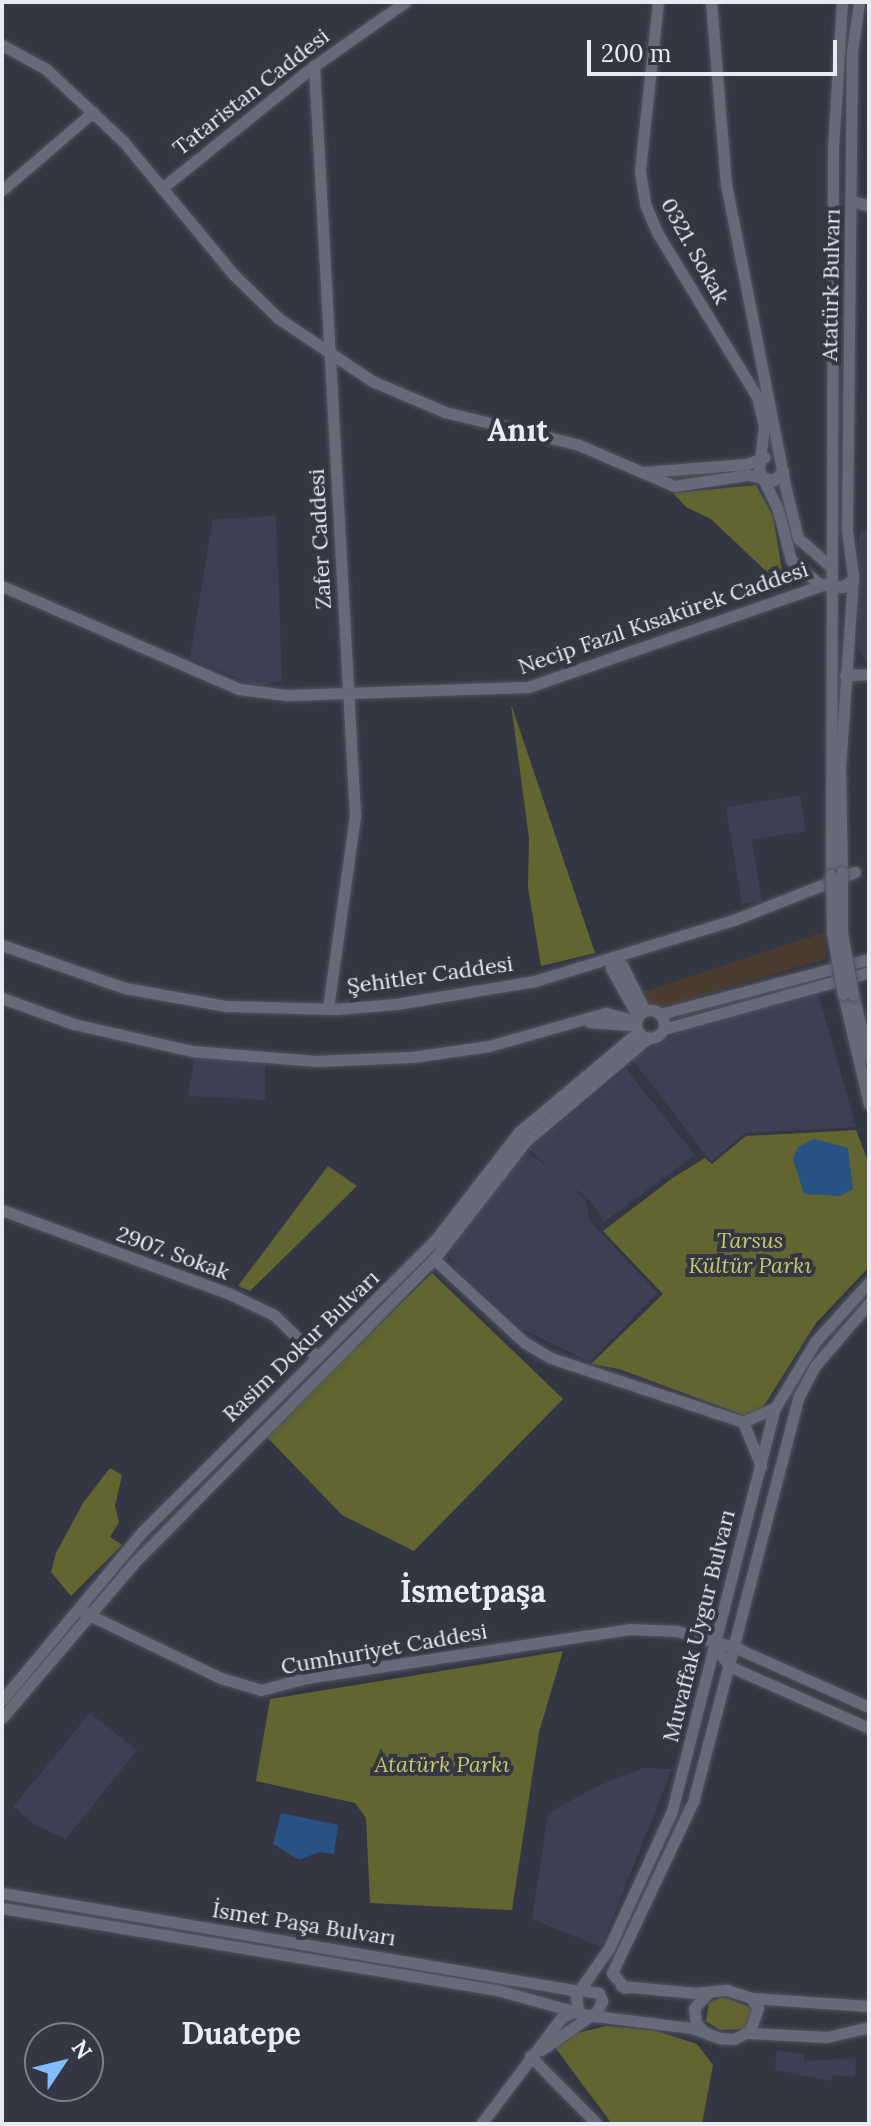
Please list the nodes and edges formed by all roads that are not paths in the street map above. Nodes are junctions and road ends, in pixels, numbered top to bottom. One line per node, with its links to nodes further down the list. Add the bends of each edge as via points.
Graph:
1 (405, 2): 7 (street, Tataristan Caddesi)
2 (658, 2): 14 (street, 0321. Sokak, via 641,189 658,234 757,397 764,425)
3 (711, 2): 15 (street, via 726,184)
4 (842, 2): 18 (street, Atatürk Bulvarı, via 833,149)
5 (859, 2): 11 (street, Atatürk Bulvarı, via 852,52)
6 (2, 45): 8 (street, via 46,69)
7 (314, 66): 9 (street, Tataristan Caddesi); 13 (street, Zafer Caddesi)
8 (93, 112): 9 (street); 10 (street)
9 (162, 188): 13 (street, via 234,275 278,318)
10 (2, 190)
11 (853, 201): 12 (street); 19 (street, Atatürk Bulvarı, via 847,530)
12 (869, 206)
13 (326, 353): 16 (street, via 372,381 445,412 579,445); 24 (street, Zafer Caddesi, via 340,506)
14 (762, 459): 15 (street); 16 (street); 17 (street, 0321. Sokak)
15 (782, 466): 17 (street, via 774,480); 18 (street, via 798,538)
16 (642, 472): 17 (street, via 674,486)
17 (763, 477): 20 (street, via 791,560 807,577)
18 (831, 567): 19 (street, via 842,562); 20 (street, Atatürk Bulvarı)
19 (852, 574): 20 (street, Necip Fazıl Kısakürek Caddesi, via 842,587); 23 (street, Atatürk Bulvarı)
20 (831, 582): 24 (street, Necip Fazıl Kısakürek Caddesi, via 528,687); 25 (street)
21 (2, 586): 24 (street, Necip Fazıl Kısakürek Caddesi, via 239,689 268,695)
22 (869, 674): 23 (street)
23 (845, 675): 25 (street, Atatürk Bulvarı)
24 (346, 695): 32 (street, Zafer Caddesi, via 355,816)
25 (843, 873): 27 (street, Şehitler Caddesi, via 736,919); 30 (street, bridge, via 832,933)
26 (2, 945): 32 (street, Şehitler Caddesi, via 81,975 170,998 226,1006)
27 (612, 958): 32 (street, Şehitler Caddesi, via 472,994); 34 (street, via 611,968)
28 (869, 959): 29 (street)
29 (861, 968): 33 (street); 35 (street)
30 (848, 994): 36 (street); 37 (street)
31 (2, 998): 34 (street, via 74,1024 192,1051 315,1061 473,1048 606,1013)
32 (328, 1009)
33 (660, 1014): 34 (street); 35 (street)
34 (640, 1024): 35 (street); 39 (street, via 526,1141); 42 (street, Rasim Dokur Bulvarı, via 519,1132 436,1239)
35 (664, 1029)
36 (869, 1058)
37 (869, 1104)
38 (2, 1210): 42 (street, 2907. Sokak, via 228,1293 274,1315)
39 (434, 1259): 44 (street, via 524,1342 551,1358); 47 (street, via 338,1352)
40 (869, 1282): 43 (street, Muvaffak Uygur Bulvarı, via 815,1342)
41 (869, 1303): 49 (street, Muvaffak Uygur Bulvarı, via 828,1348 799,1396)
42 (317, 1357): 46 (street, Rasim Dokur Bulvarı, via 141,1533)
43 (775, 1408): 44 (street); 45 (street, Muvaffak Uygur Bulvarı)
44 (743, 1422): 45 (street)
45 (761, 1466): 48 (street, Muvaffak Uygur Bulvarı)
46 (76, 1608): 47 (street, Cumhuriyet Caddesi); 51 (street, Rasim Dokur Bulvarı)
47 (89, 1614): 48 (street, Cumhuriyet Caddesi, via 221,1678 261,1690 306,1678 629,1629 677,1631); 53 (street)
48 (713, 1643): 49 (street, Cumhuriyet Caddesi); 50 (street); 58 (street, Muvaffak Uygur Bulvarı, via 672,1811 609,1948)
49 (734, 1647): 50 (street, Muvaffak Uygur Bulvarı); 52 (street, Cumhuriyet Caddesi)
50 (729, 1666): 54 (street); 57 (street, Muvaffak Uygur Bulvarı, via 693,1802)
51 (2, 1700)
52 (869, 1707)
53 (2, 1718)
54 (869, 1728)
55 (2, 1893): 58 (street, İsmet Paşa Bulvarı)
56 (2, 1908): 63 (street, İsmet Paşa Bulvarı, via 497,1990)
57 (610, 1977): 59 (street, via 625,1988); 60 (street, Muvaffak Uygur Bulvarı)
58 (579, 1991): 60 (street, İsmet Paşa Bulvarı, via 592,1988); 63 (street)
59 (710, 1992): 61 (street, via 735,1990); 66 (street, via 699,1999 693,2017)
60 (601, 1997): 64 (street, Muvaffak Uygur Bulvarı)
61 (751, 1998): 62 (street); 67 (street, via 758,2008)
62 (869, 2006)
63 (578, 2010): 64 (street, İsmet Paşa Bulvarı); 68 (street, via 562,2017)
64 (596, 2013): 66 (street, İsmet Paşa Bulvarı); 68 (street)
65 (869, 2027): 67 (street, İsmet Paşa Bulvarı, via 827,2037)
66 (706, 2033): 67 (street, İsmet Paşa Bulvarı, via 734,2039)
67 (748, 2033)
68 (530, 2056): 69 (street); 70 (street)
69 (481, 2124)
70 (597, 2124)

